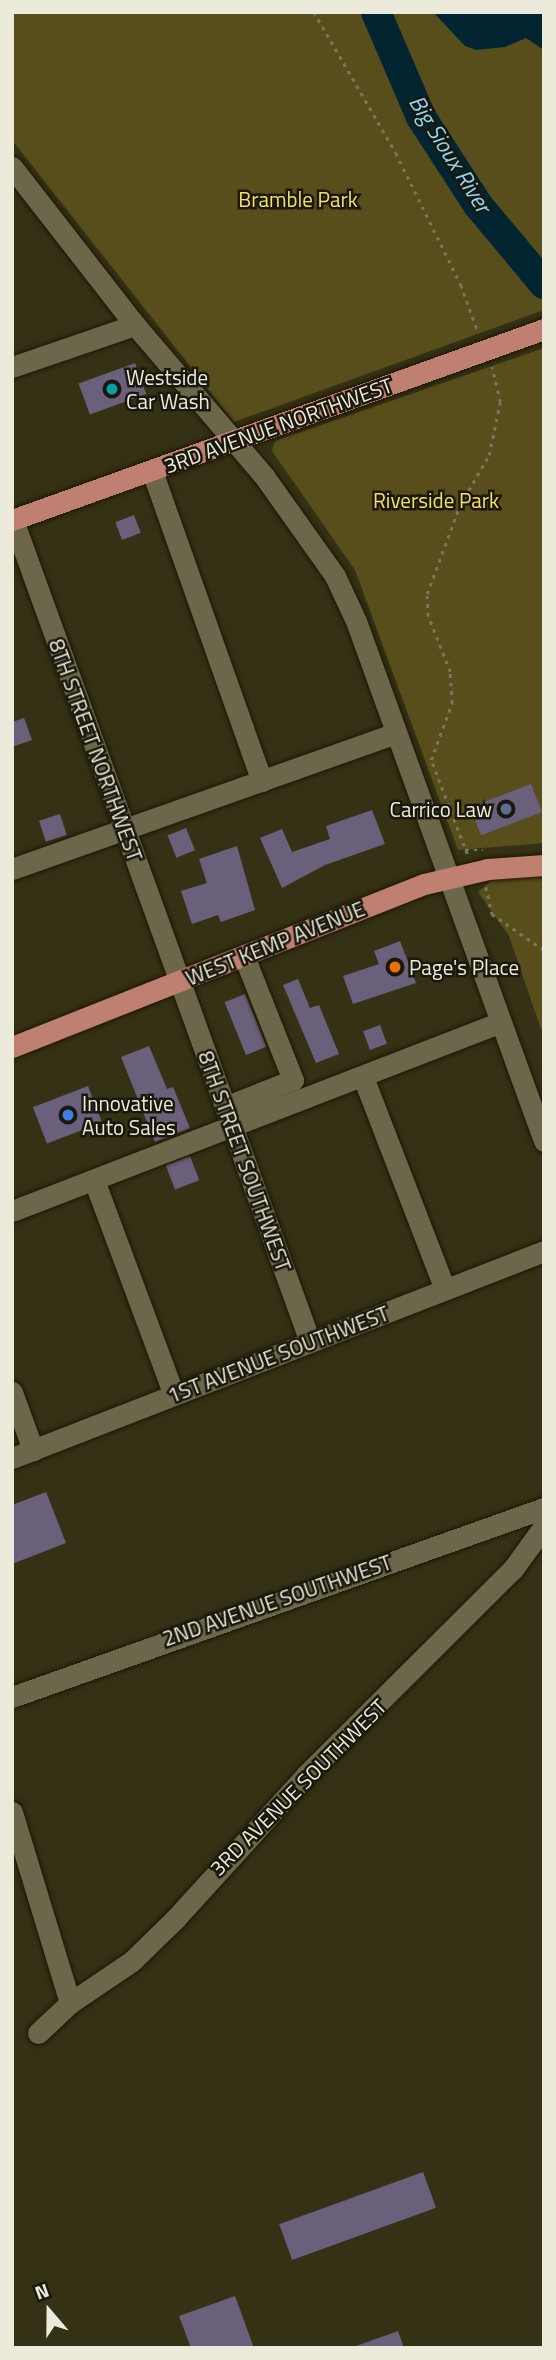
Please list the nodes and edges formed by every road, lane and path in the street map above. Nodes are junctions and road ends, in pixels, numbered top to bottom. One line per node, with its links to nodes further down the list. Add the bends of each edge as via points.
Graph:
1 (314, 12): 6 (path, via 396,153 461,285)
2 (12, 167): 3 (street)
3 (22, 195): 4 (street)
4 (135, 325): 7 (street); 8 (street)
5 (535, 332): 6 (main road, 3RD AVENUE NORTHWEST)
6 (485, 350): 8 (main road, 3RD AVENUE NORTHWEST); 14 (path, via 499,386 495,437 460,505 427,594 428,616 450,672 452,703 431,760)
7 (12, 367)
8 (232, 443): 9 (main road, 3RD AVENUE NORTHWEST); 11 (street, via 264,476 324,557 356,621)
9 (152, 471): 10 (main road, 3RD AVENUE NORTHWEST); 12 (street)
10 (13, 520): 13 (street, 8TH STREET NORTHWEST)
11 (397, 733): 12 (street); 17 (street)
12 (261, 781): 13 (street)
13 (125, 830): 16 (street); 21 (street, 8TH STREET NORTHWEST)
14 (465, 850)
15 (544, 864): 17 (main road, WEST KEMP AVENUE)
16 (12, 869)
17 (449, 876): 20 (main road, WEST KEMP AVENUE); 22 (street)
18 (487, 890): 19 (path, via 492,914)
19 (544, 950)
20 (244, 956): 21 (main road, WEST KEMP AVENUE); 25 (street, via 293,1080)
21 (179, 981): 23 (main road, WEST KEMP AVENUE); 25 (street, 8TH STREET SOUTHWEST)
22 (501, 1022): 24 (street); 26 (street)
23 (12, 1047)
24 (363, 1077): 25 (street); 30 (street)
25 (229, 1117): 27 (street); 31 (street, 8TH STREET SOUTHWEST)
26 (544, 1141)
27 (94, 1180): 28 (street); 33 (street)
28 (12, 1211)
29 (544, 1251): 30 (street, 1ST AVENUE SOUTHWEST)
30 (445, 1289): 31 (street, 1ST AVENUE SOUTHWEST)
31 (310, 1342): 33 (street, 1ST AVENUE SOUTHWEST)
32 (12, 1392): 34 (street)
33 (174, 1395): 34 (street, 1ST AVENUE SOUTHWEST)
34 (33, 1450): 35 (street, 1ST AVENUE SOUTHWEST)
35 (12, 1458)
36 (544, 1508): 38 (street, 2ND AVENUE SOUTHWEST)
37 (544, 1526): 40 (street, 3RD AVENUE SOUTHWEST, via 496,1587 307,1774 176,1919 132,1962)
38 (12, 1697)
39 (12, 1812): 40 (street)
40 (69, 2003): 41 (street, 3RD AVENUE SOUTHWEST)
41 (38, 2033)

